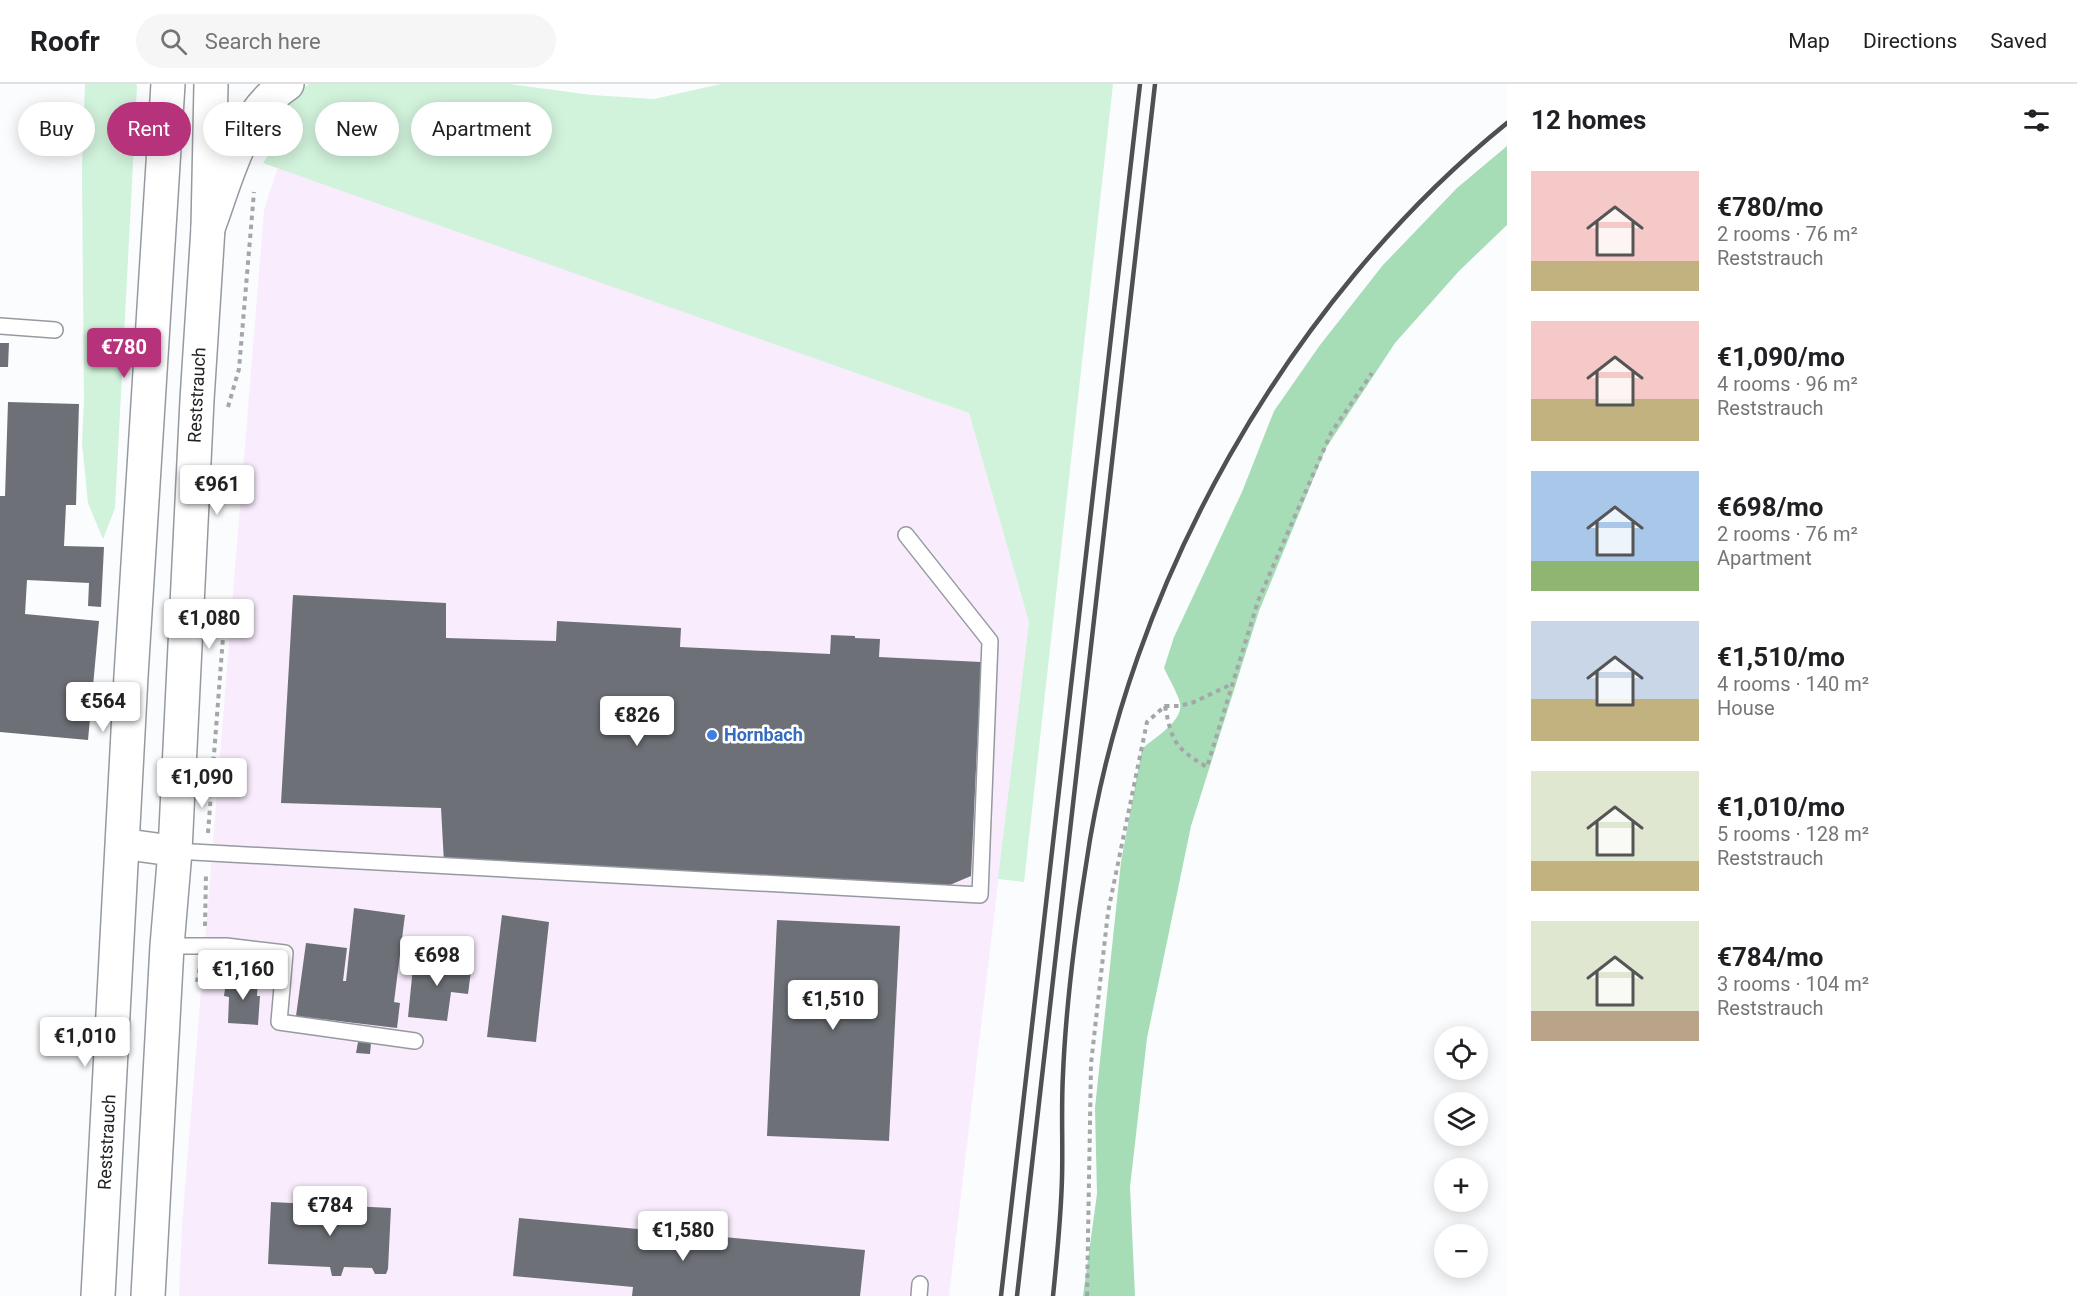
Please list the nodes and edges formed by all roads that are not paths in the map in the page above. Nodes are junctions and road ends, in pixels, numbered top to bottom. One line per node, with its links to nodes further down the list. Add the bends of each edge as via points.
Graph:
1 (168, 84): 8 (main road, Reststrauch)
2 (211, 84): 4 (main road, Reststrauch)
3 (287, 84): 4 (main road, via 261,107 250,123)
4 (208, 228): 9 (main road, Reststrauch)
5 (0, 326): 6 (lane)
6 (56, 330)
7 (906, 535): 9 (lane, via 990,641 980,896)
8 (124, 844): 9 (street); 12 (main road, Reststrauch)
9 (175, 851): 10 (main road, Reststrauch)
10 (167, 946): 11 (lane, via 226,946 285,953 279,1022); 13 (main road, Reststrauch)
11 (415, 1041)
12 (98, 1296)
13 (148, 1296)

